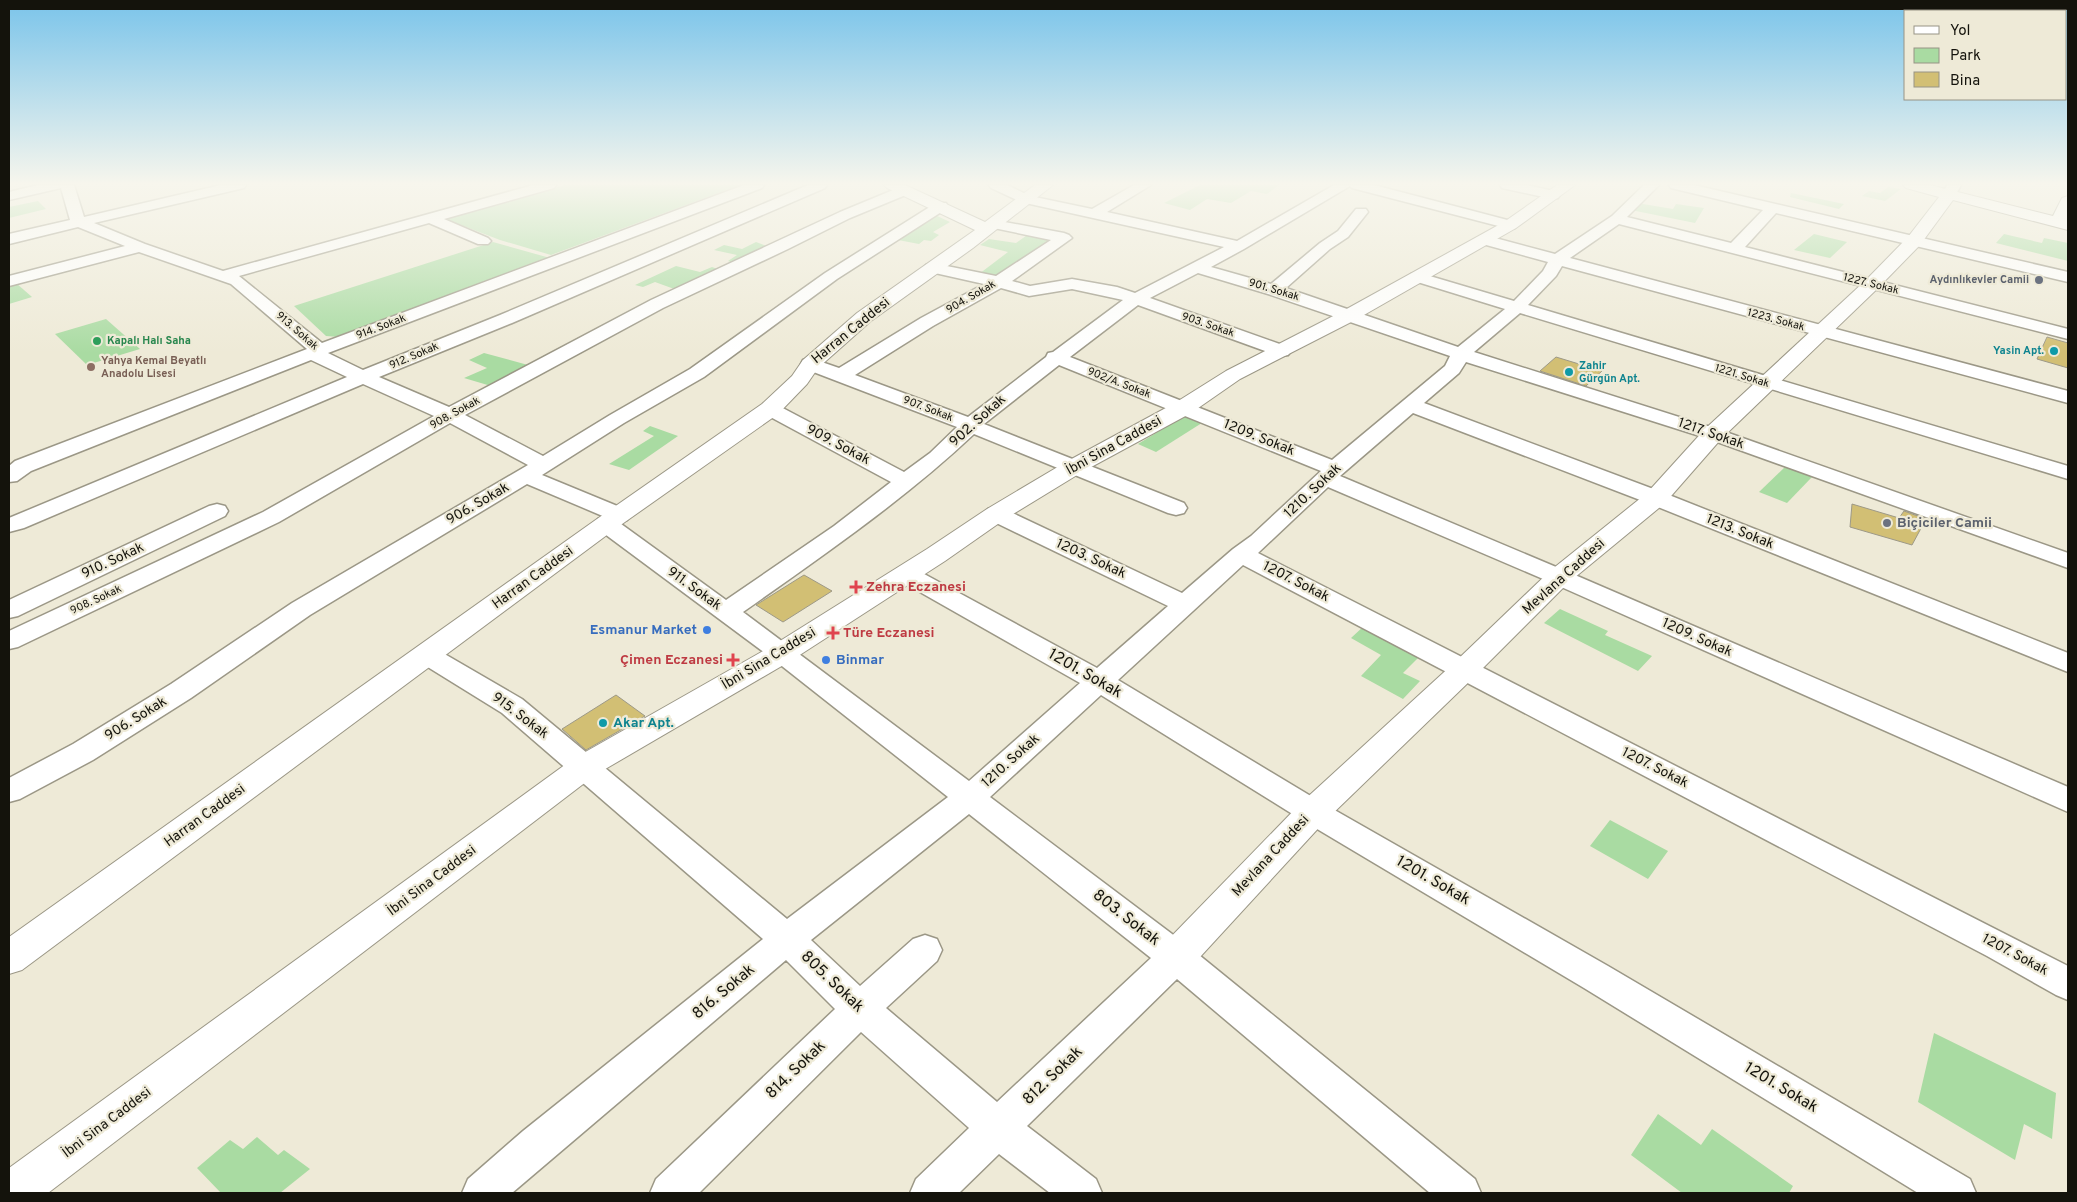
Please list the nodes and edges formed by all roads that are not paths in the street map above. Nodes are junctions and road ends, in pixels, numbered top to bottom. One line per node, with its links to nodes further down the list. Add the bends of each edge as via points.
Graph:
1 (125, 241): 19 (street, 913. Sokak)
2 (347, 241): 24 (street)
3 (608, 241): 36 (street, 914. Sokak)
4 (691, 241): 42 (street, 912. Sokak)
5 (793, 241): 48 (street, 908. Sokak, via 657,304)
6 (886, 241): 52 (street, 906. Sokak, via 831,276 697,373 616,419)
7 (970, 241): 22 (street, Harran Caddesi)
8 (1059, 241): 28 (street, 904. Sokak)
9 (1217, 241): 18 (street)
10 (1247, 241): 18 (street, 902. Sokak)
11 (1332, 241): 30 (street)
12 (1482, 241): 26 (street, İbni Sina Caddesi)
13 (1488, 241): 21 (street, 1223. Sokak)
14 (1587, 241): 21 (street, 1210. Sokak)
15 (1703, 241): 20 (street, 1227. Sokak)
16 (1742, 241): 20 (street)
17 (1914, 241): 25 (street); 29 (street, Mevlana Caddesi)
18 (1239, 246): 23 (street, 902. Sokak)
19 (140, 247): 24 (street, 913. Sokak); 27 (street)
20 (1734, 249): 29 (street, 1227. Sokak)
21 (1556, 261): 32 (street, 1210. Sokak, via 1550,273); 34 (street, 1223. Sokak)
22 (932, 268): 28 (street, 903. Sokak); 40 (street, Harran Caddesi, via 864,317)
23 (1197, 268): 30 (street, 901. Sokak); 31 (street, 902. Sokak)
24 (222, 276): 36 (street, 913. Sokak, via 237,280)
25 (2068, 277)
26 (1417, 278): 32 (street, 1221. Sokak); 33 (street, İbni Sina Caddesi)
27 (9, 281)
28 (998, 282): 31 (street, 903. Sokak, via 1029,291 1079,284 1117,292); 41 (street, 904. Sokak)
29 (1871, 285): 34 (street, Mevlana Caddesi); 35 (street, 1227. Sokak)
30 (1274, 290): 33 (street, 901. Sokak)
31 (1134, 300): 37 (street, 903. Sokak); 39 (street, 902. Sokak)
32 (1516, 308): 38 (street, 1210. Sokak); 43 (street, 1221. Sokak)
33 (1350, 315): 37 (street, İbni Sina Caddesi); 38 (street, 1217. Sokak)
34 (1820, 331): 43 (street, Mevlana Caddesi); 44 (street, 1223. Sokak)
35 (2068, 334)
36 (320, 350): 42 (street, 913. Sokak, via 318,358); 55 (street, 914. Sokak, via 23,466)
37 (1282, 351): 46 (street, İbni Sina Caddesi, via 1233,375)
38 (1461, 354): 45 (street, 1210. Sokak, via 1452,369); 50 (street, 1217. Sokak)
39 (1055, 357): 46 (street, 902/A. Sokak); 49 (street, 902. Sokak, via 986,411)
40 (810, 364): 41 (street, 907. Sokak); 47 (street, Harran Caddesi, via 800,380)
41 (841, 375): 49 (street, 907. Sokak)
42 (363, 378): 48 (street, 913. Sokak); 62 (street, 912. Sokak)
43 (1765, 383): 50 (street, Mevlana Caddesi); 53 (street, 1221. Sokak)
44 (2068, 397)
45 (1410, 405): 54 (street, 1210. Sokak); 57 (street, 1213. Sokak)
46 (1183, 408): 51 (street, İbni Sina Caddesi); 54 (street, 1209. Sokak)
47 (770, 409): 56 (street, 909. Sokak); 61 (street, Harran Caddesi)
48 (450, 415): 52 (street, 913. Sokak); 70 (street, 908. Sokak, via 271,517)
49 (972, 426): 51 (street, 907. Sokak); 56 (street, 902. Sokak)
50 (1713, 434): 57 (street, Mevlana Caddesi); 64 (street, 1217. Sokak)
51 (1074, 467): 58 (street, 907. Sokak); 60 (street, İbni Sina Caddesi)
52 (535, 471): 61 (street, 913. Sokak); 77 (street, 906. Sokak, via 301,608 181,691 83,752)
53 (2068, 473)
54 (1330, 474): 63 (street, 1210. Sokak); 66 (street, 1209. Sokak)
55 (9, 476)
56 (906, 482): 69 (street, 902. Sokak)
57 (1656, 498): 66 (street, Mevlana Caddesi); 73 (street, 1213. Sokak)
58 (1176, 508)
59 (217, 511): 68 (street, 910. Sokak)
60 (996, 514): 65 (street, İbni Sina Caddesi); 67 (street, 1203. Sokak)
61 (612, 520): 69 (street, 911. Sokak); 72 (street, Harran Caddesi)
62 (9, 525)
63 (1241, 554): 67 (street, 1210. Sokak); 74 (street, 1207. Sokak)
64 (2068, 562)
65 (906, 574): 71 (street, İbni Sina Caddesi); 75 (street, 1201. Sokak)
66 (1559, 577): 74 (street, Mevlana Caddesi); 79 (street, 1209. Sokak)
67 (1186, 604): 75 (street, 1210. Sokak)
68 (9, 610)
69 (725, 612): 71 (street, 911. Sokak)
70 (9, 641)
71 (782, 653): 76 (street, İbni Sina Caddesi); 78 (street, 803. Sokak)
72 (427, 654): 76 (street, 915. Sokak, via 512,706); 83 (street, Harran Caddesi)
73 (2068, 663)
74 (1464, 670): 80 (street, Mevlana Caddesi); 85 (street, 1207. Sokak)
75 (1099, 681): 78 (street, 1210. Sokak); 80 (street, 1201. Sokak)
76 (584, 767): 81 (street, 805. Sokak); 88 (street, İbni Sina Caddesi)
77 (9, 791)
78 (970, 797): 81 (street, 816. Sokak); 84 (street, 803. Sokak)
79 (2068, 800)
80 (1313, 812): 84 (street, Mevlana Caddesi); 94 (street, 1201. Sokak)
81 (787, 939): 86 (street, 805. Sokak); 89 (street, 816. Sokak)
82 (925, 950): 86 (street, 814. Sokak)
83 (9, 958)
84 (1176, 958): 87 (street, 812. Sokak); 93 (street, 803. Sokak)
85 (2068, 984)
86 (860, 1008): 87 (street, 805. Sokak); 90 (street, 814. Sokak)
87 (998, 1128): 91 (street, 812. Sokak); 92 (street, 805. Sokak)
88 (12, 1193)
89 (482, 1193)
90 (670, 1193)
91 (930, 1193)
92 (1082, 1193)
93 (1461, 1193)
94 (1956, 1193)

